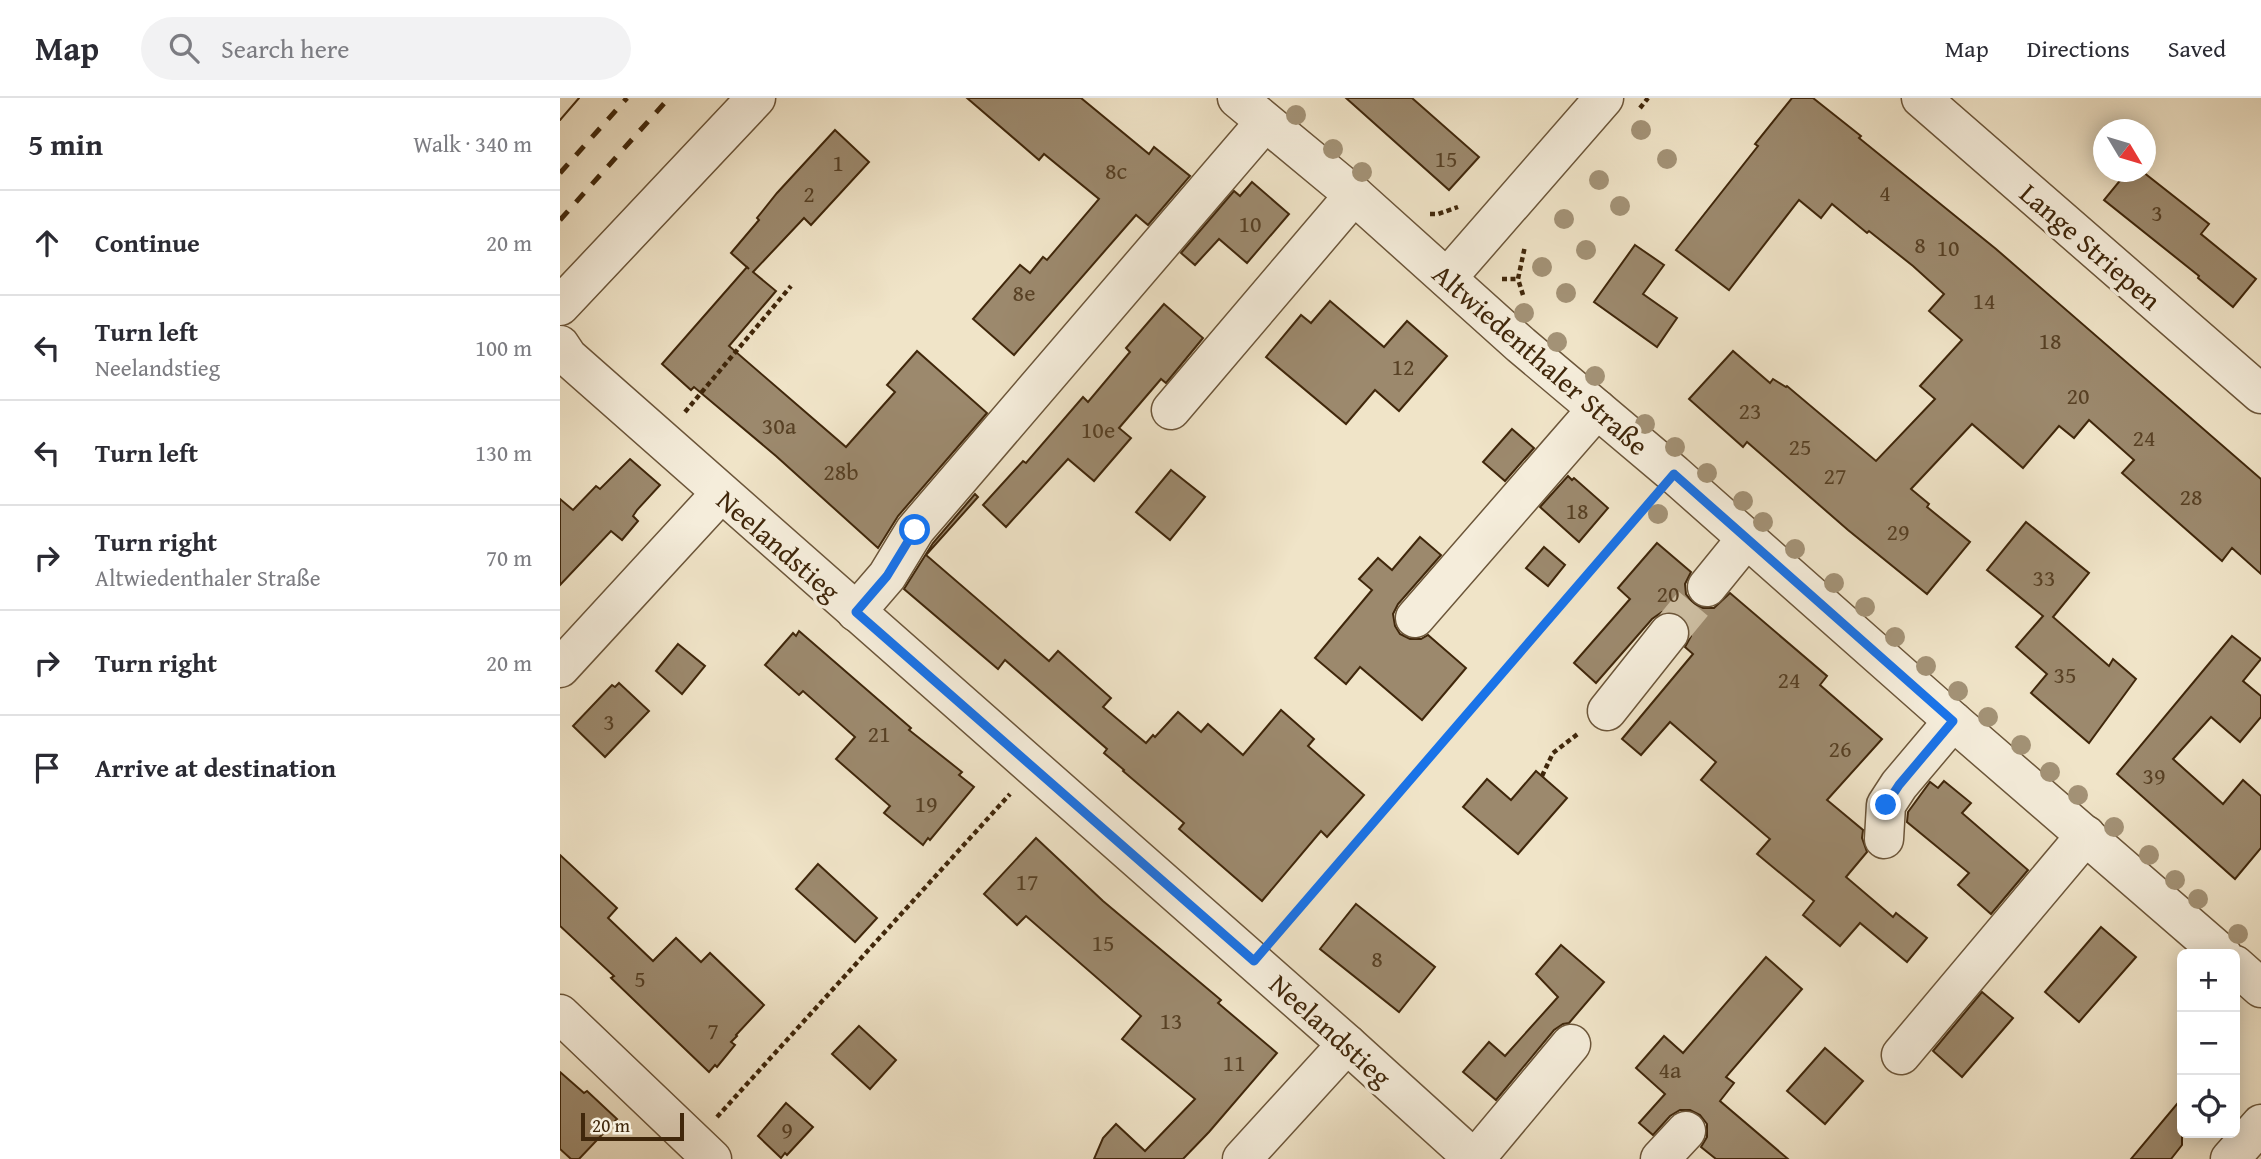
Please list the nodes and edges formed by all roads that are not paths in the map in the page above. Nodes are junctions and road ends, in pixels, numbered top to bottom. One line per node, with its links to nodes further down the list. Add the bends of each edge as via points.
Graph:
1 (756, 98): 7 (street)
2 (1930, 101): 9 (street, Lange Striepen)
3 (1622, 103): 6 (street)
4 (1251, 110): 5 (street, Altwiedenthaler Straße); 15 (street, via 923,520 887,576)
5 (1354, 195): 6 (street, Altwiedenthaler Straße); 11 (street)
6 (1447, 278): 10 (street, Altwiedenthaler Straße)
7 (560, 306)
8 (560, 345): 12 (street, Neelandstieg)
9 (2261, 394)
10 (1597, 409): 13 (street, Altwiedenthaler Straße); 16 (street)
11 (1171, 410)
12 (720, 493): 15 (street, Neelandstieg); 18 (street)
13 (1746, 539): 14 (street); 20 (street, Altwiedenthaler Straße)
14 (1707, 587)
15 (856, 612): 27 (street, Neelandstieg)
16 (1415, 618)
17 (1669, 633): 19 (street)
18 (560, 668)
19 (1607, 711)
20 (1953, 721): 21 (street, Altwiedenthaler Straße); 22 (street, via 1886,805)
21 (2086, 835): 23 (street, Altwiedenthaler Straße); 29 (street)
22 (1884, 839)
23 (2216, 949)
24 (2240, 969): 25 (street)
25 (2261, 988)
26 (560, 1014): 32 (street)
27 (1347, 1044): 33 (street); 34 (street, Neelandstieg)
28 (1571, 1044): 34 (street)
29 (1901, 1055)
30 (2261, 1124): 36 (street)
31 (1686, 1131): 35 (street)
32 (704, 1151)
33 (1242, 1159)
34 (1474, 1159)
35 (1660, 1159)
36 (2230, 1159)

